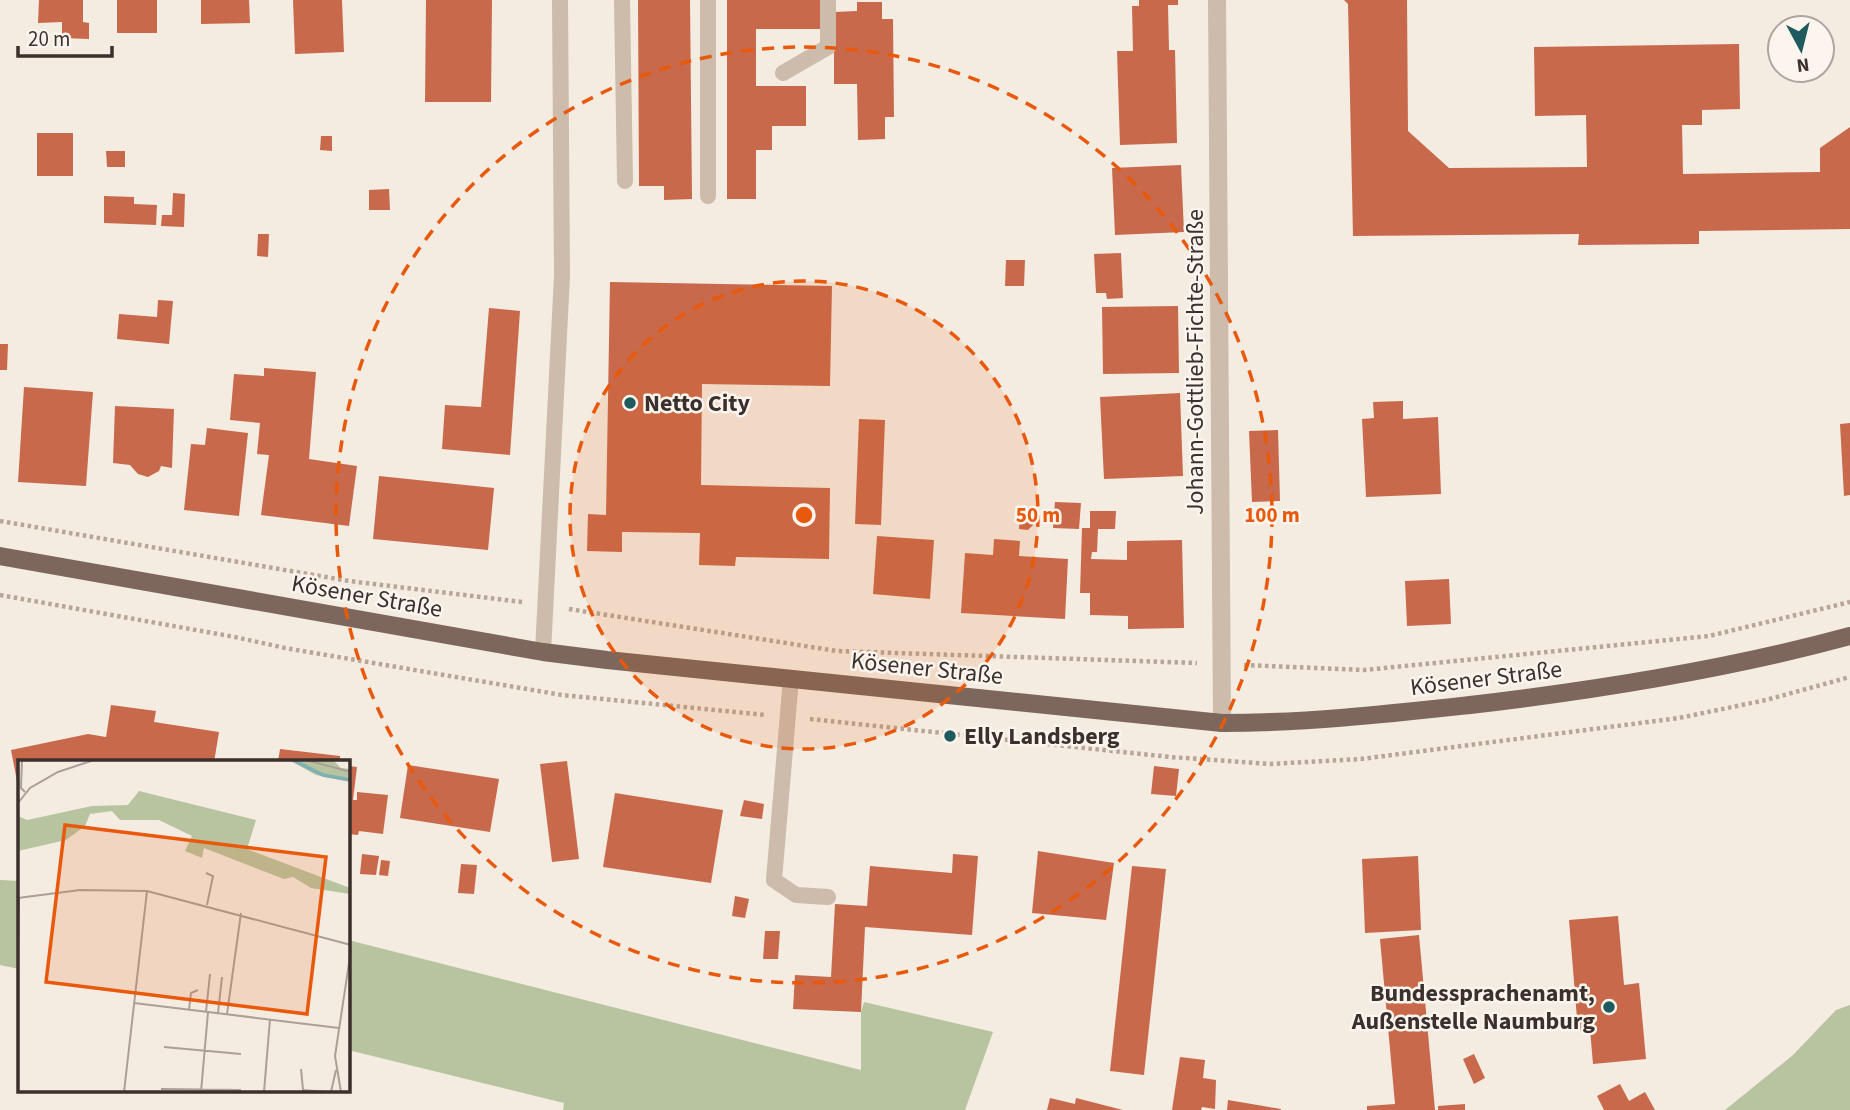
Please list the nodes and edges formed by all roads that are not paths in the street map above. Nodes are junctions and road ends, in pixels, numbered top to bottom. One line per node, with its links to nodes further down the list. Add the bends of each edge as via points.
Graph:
1 (560, 0): 11 (lane, via 562,276)
2 (622, 0): 7 (lane)
3 (708, 0): 8 (lane)
4 (828, 0): 6 (lane, via 828,47)
5 (1217, 0): 13 (street, Johann-Gottlieb-Fichte-Straße)
6 (783, 72)
7 (625, 181)
8 (708, 196)
9 (0, 556): 11 (main road, Kösener Straße)
10 (1850, 636): 13 (main road, Kösener Straße, via 1743,663 1590,691 1312,722)
11 (543, 652): 12 (main road, Kösener Straße)
12 (791, 678): 13 (main road, Kösener Straße); 14 (lane, via 774,880 796,895)
13 (1222, 723)
14 (828, 897)

